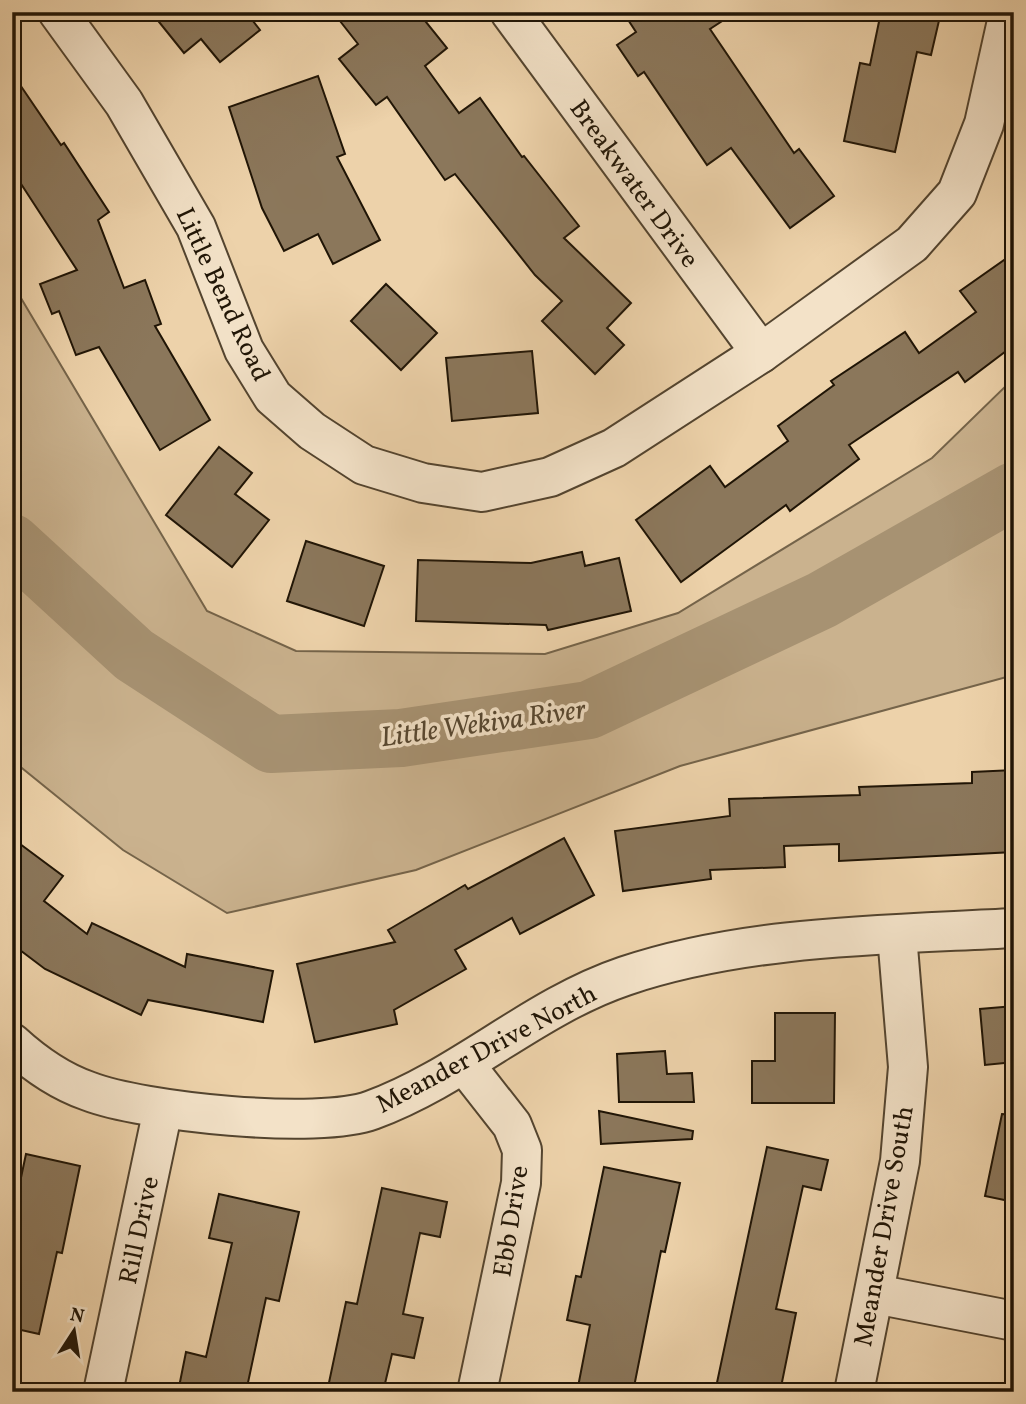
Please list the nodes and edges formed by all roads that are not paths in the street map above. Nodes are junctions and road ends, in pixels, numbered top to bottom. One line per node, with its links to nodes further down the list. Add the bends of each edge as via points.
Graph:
1 (58, 12): 4 (street, Little Bend Road, via 124,103 196,227 244,350 272,397 364,465 423,483 482,492 550,477 614,447)
2 (510, 12): 4 (street, Breakwater Drive)
3 (1009, 12): 4 (street, Little Bend Road, via 984,124 957,193 912,244)
4 (761, 354)
5 (1014, 928): 6 (street, Meander Drive North)
6 (897, 935): 8 (street, Meander Drive North, via 716,950 624,976 550,1008); 10 (street, Meander Drive South, via 908,1067 900,1161)
7 (12, 1043): 9 (street, Meander Drive North, via 38,1067 88,1092)
8 (465, 1065): 9 (street, Meander Drive North, via 370,1111 308,1120); 13 (street, Ebb Drive, via 512,1125 522,1150 522,1183)
9 (163, 1109): 12 (street, Rill Drive)
10 (875, 1294): 11 (street); 14 (street, Meander Drive South)
11 (1014, 1321)
12 (103, 1392)
13 (477, 1392)
14 (854, 1392)

